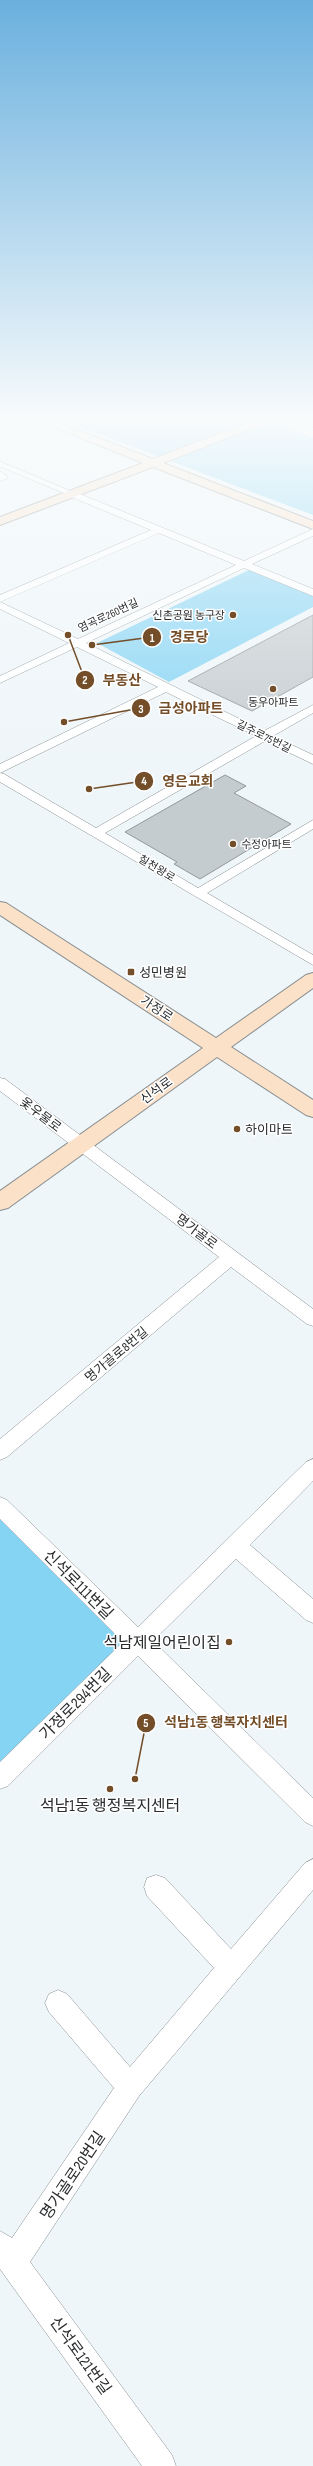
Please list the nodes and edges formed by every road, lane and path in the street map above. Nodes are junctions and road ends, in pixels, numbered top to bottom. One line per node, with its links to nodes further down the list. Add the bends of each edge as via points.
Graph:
1 (154, 532): 6 (street)
2 (164, 532): 4 (street)
3 (313, 532): 4 (street, 염곡로260번길)
4 (244, 565): 5 (street); 8 (street, 염곡로260번길)
5 (313, 593)
6 (0, 598)
7 (0, 605): 8 (street, 길주로75번길)
8 (77, 643): 9 (street, 염곡로260번길); 10 (street, 길주로75번길)
9 (0, 680)
10 (165, 688): 12 (street, 길주로75번길); 14 (street)
11 (313, 708): 12 (street)
12 (265, 736): 13 (street, 길주로75번길); 17 (street)
13 (313, 760)
14 (0, 768)
15 (0, 777): 17 (street, 칠천왕로)
16 (313, 824): 18 (street)
17 (96, 833): 18 (street, 칠천왕로)
18 (198, 893): 20 (street, 칠천왕로)
19 (0, 907): 22 (street, 가정로)
20 (313, 961)
21 (313, 979): 22 (street, 신석로)
22 (216, 1046): 24 (street, 가정로); 25 (street, 신석로)
23 (0, 1083): 25 (street, 옻우물로)
24 (313, 1110)
25 (82, 1144): 26 (street, 신석로); 27 (street, 명가골로)
26 (0, 1202)
27 (231, 1257): 28 (street, 명가골로); 29 (street, 명가골로8번길)
28 (313, 1319)
29 (0, 1451)
30 (313, 1468): 32 (street, 가정로294번길)
31 (0, 1506): 34 (street, 신석로111번길)
32 (235, 1544): 33 (street); 34 (street, 가정로294번길)
33 (313, 1613)
34 (137, 1641): 35 (street, 가정로294번길); 36 (street, 신석로111번길)
35 (0, 1778)
36 (313, 1814)
37 (313, 1871): 39 (street, 명가골로20번길)
38 (156, 1886): 39 (street)
39 (231, 1968): 41 (street, 명가골로20번길)
40 (58, 2003): 41 (street)
41 (130, 2087): 42 (street, 명가골로20번길)
42 (6, 2253): 43 (street, 신석로121번길)
43 (161, 2466)

